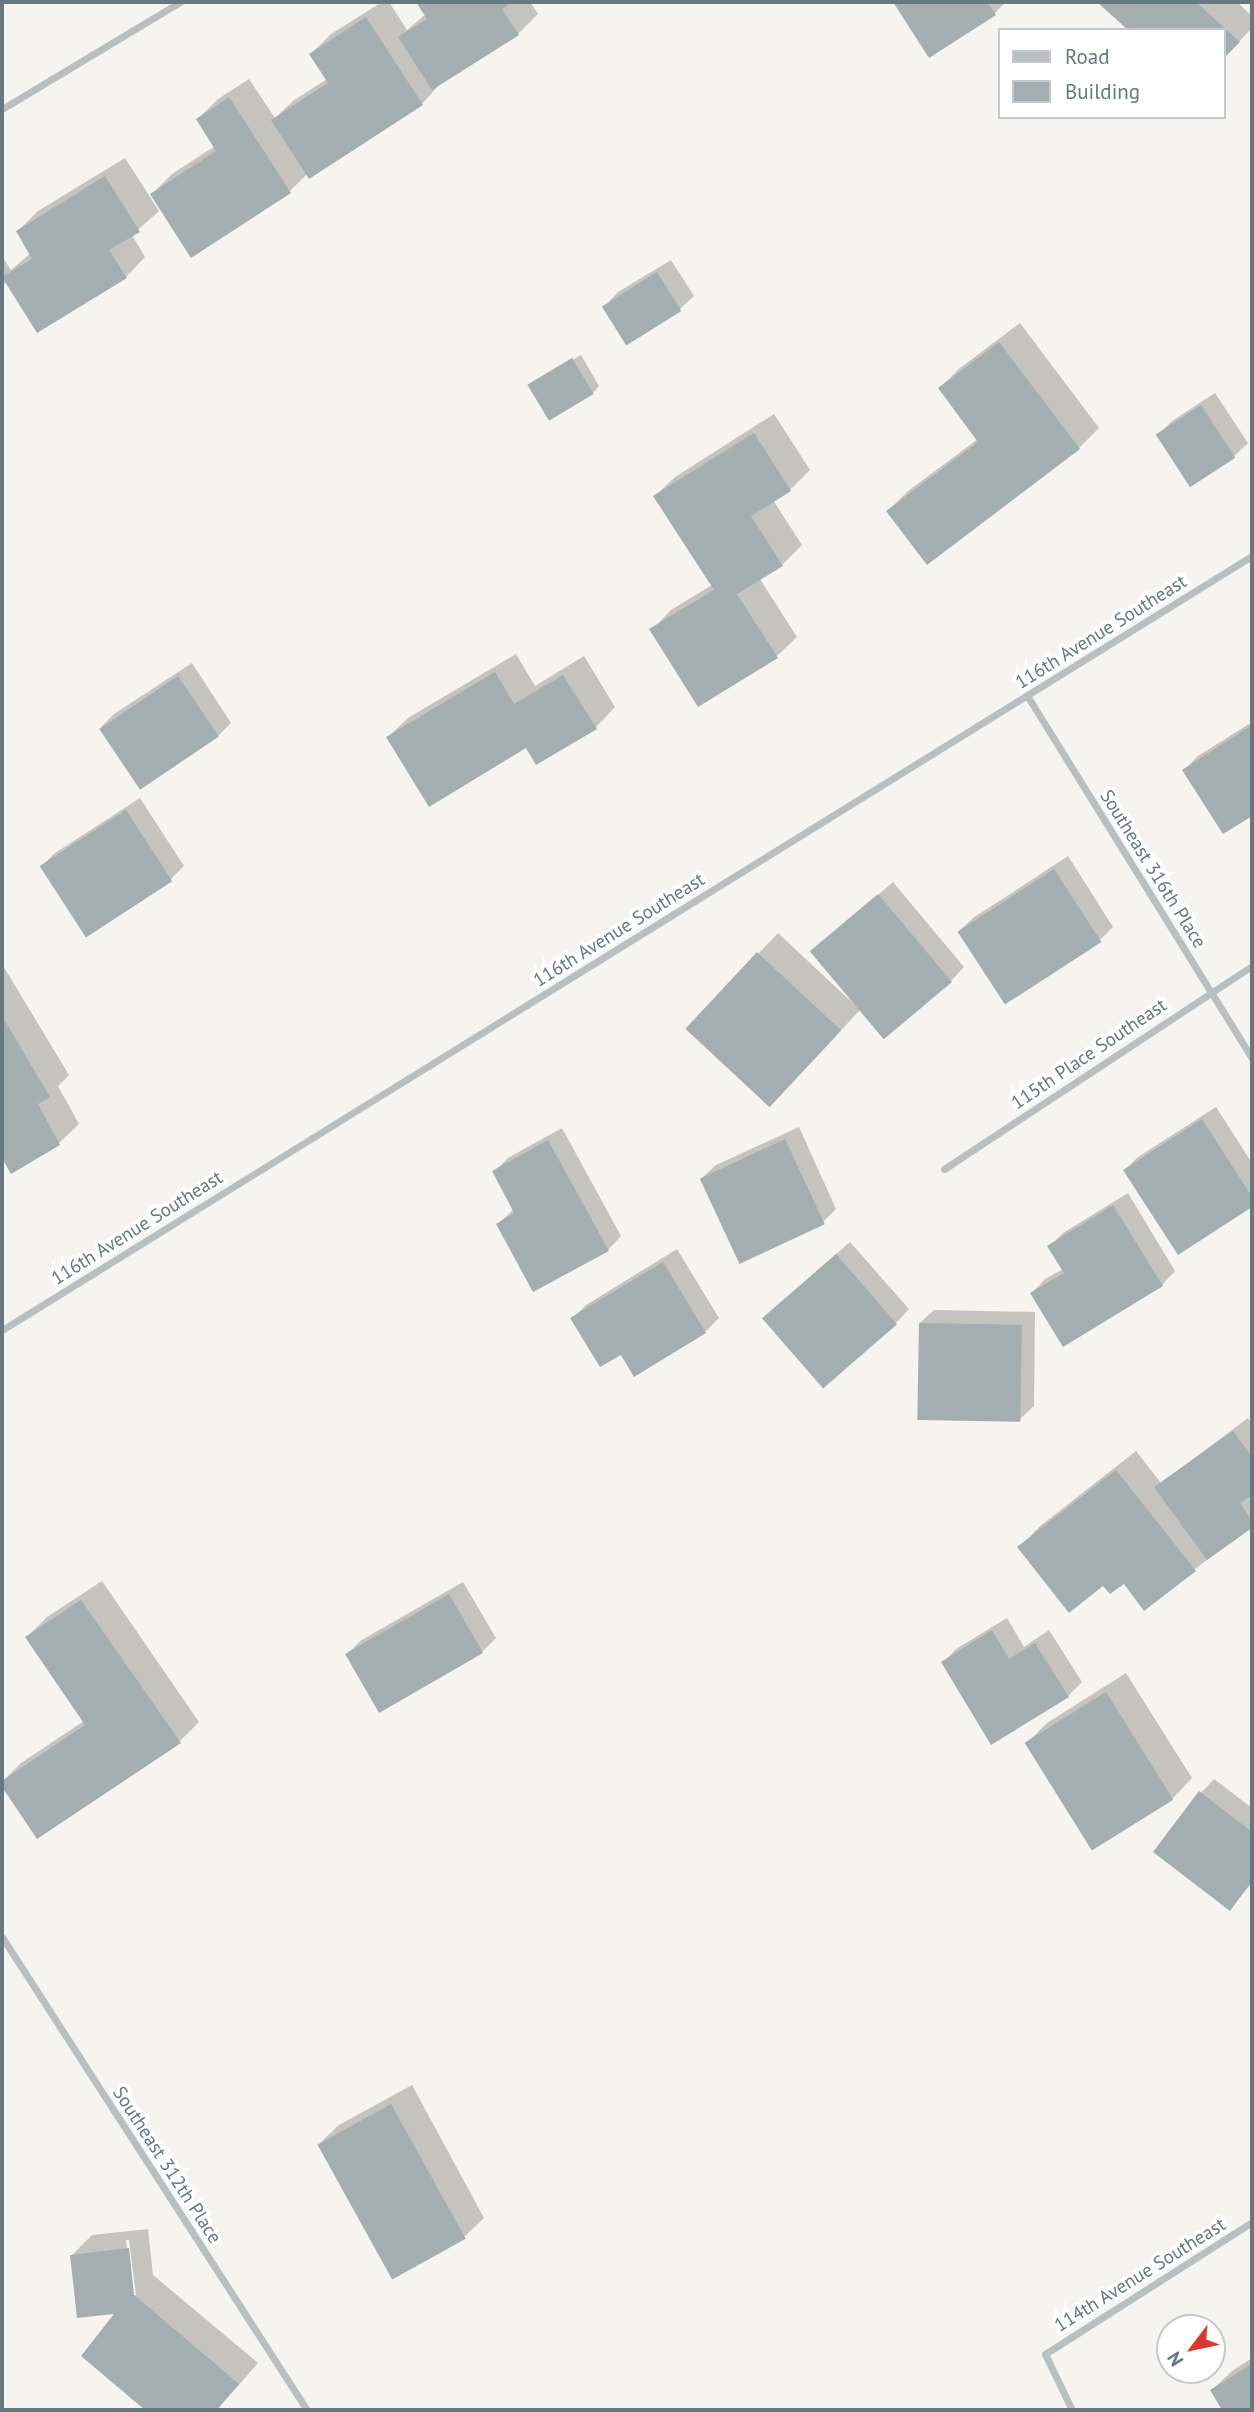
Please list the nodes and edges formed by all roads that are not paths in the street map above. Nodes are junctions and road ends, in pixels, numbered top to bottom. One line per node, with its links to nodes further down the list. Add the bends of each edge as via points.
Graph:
1 (180, 2): 2 (street)
2 (2, 109)
3 (1252, 556): 4 (street, 116th Avenue Southeast)
4 (1028, 697): 6 (street, Southeast 316th Place); 9 (street, 116th Avenue Southeast)
5 (1252, 966): 6 (street, 115th Place Southeast)
6 (1211, 992): 7 (street, Southeast 316th Place); 8 (street, 115th Place Southeast)
7 (1252, 1058)
8 (944, 1169)
9 (2, 1330)
10 (2, 1937): 12 (street, Southeast 312th Place)
11 (1252, 2222): 13 (street, 114th Avenue Southeast, via 1045,2354)
12 (307, 2410)
13 (1072, 2410)

